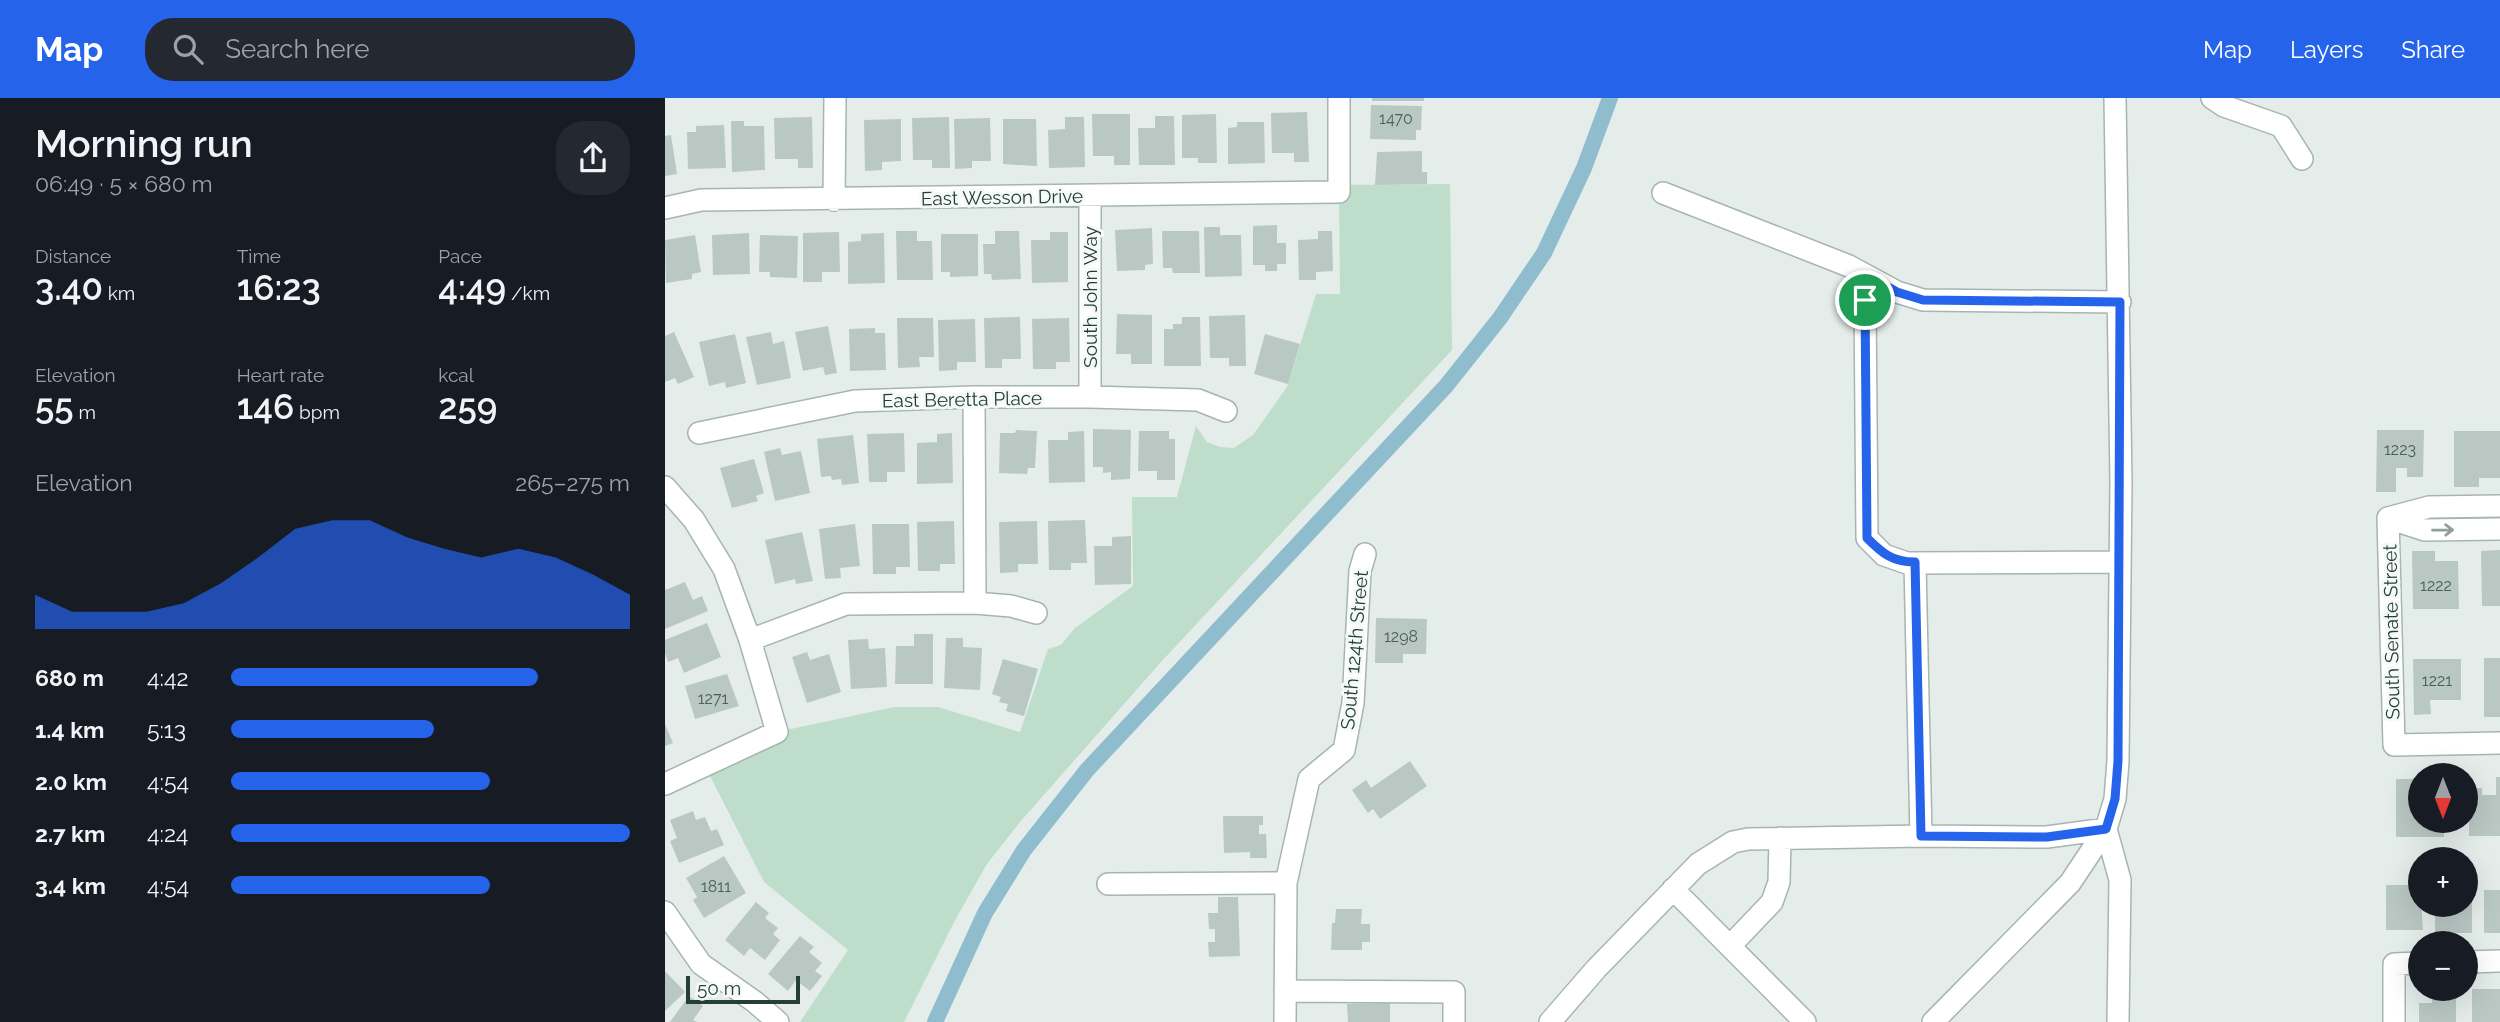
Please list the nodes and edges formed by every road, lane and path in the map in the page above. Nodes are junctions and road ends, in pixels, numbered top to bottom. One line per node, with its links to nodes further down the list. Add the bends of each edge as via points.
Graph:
1 (835, 98): 8 (street)
2 (1339, 98): 7 (street, East Wesson Drive, via 1339,192)
3 (2115, 98): 11 (street)
4 (2212, 98): 5 (street, via 2281,126)
5 (2302, 159)
6 (1663, 193): 10 (street)
7 (1090, 196): 8 (street, East Wesson Drive); 13 (street, South John Way)
8 (834, 200): 9 (street, East Wesson Drive, via 701,200)
9 (665, 208)
10 (1875, 280): 11 (street, via 1923,300); 23 (street, via 1865,300 1867,538 1884,555)
11 (2120, 302): 24 (street)
12 (974, 397): 13 (street, East Beretta Place); 15 (street, East Beretta Place, via 855,401); 25 (street)
13 (1090, 397): 14 (street, East Beretta Place, via 1198,400)
14 (1226, 411)
15 (699, 433)
16 (665, 486): 27 (street, via 694,520 725,569)
17 (2474, 506): 18 (street); 19 (street, via 2429,507); 20 (street)
18 (2500, 506)
19 (2388, 518): 20 (street, one-way to 20, via 2425,530); 28 (street, South Senate Street, via 2394,745)
20 (2476, 529): 21 (street)
21 (2500, 529)
22 (1365, 554): 33 (street, South 124th Street, via 1360,571 1353,703 1344,750 1309,779)
23 (1915, 562): 24 (street); 31 (street)
24 (2120, 562): 30 (street, via 2118,761 2115,799)
25 (975, 603): 26 (street); 27 (street, via 846,604)
26 (1036, 613)
27 (750, 640): 29 (street, via 777,732)
28 (2500, 743)
29 (665, 785)
30 (2106, 829): 31 (street, via 2047,837); 47 (street, via 2070,883); 48 (street, via 2120,880)
31 (1921, 836): 32 (street)
32 (1780, 838): 35 (street, via 1733,842 1698,864); 37 (street, via 1779,882 1772,902)
33 (1286, 883): 34 (street); 41 (street, South 124th Street)
34 (1108, 884)
35 (1673, 889): 37 (street); 45 (street)
36 (665, 912): 42 (street, via 701,964)
37 (1730, 946): 46 (street)
38 (2500, 961): 39 (street)
39 (2478, 962)
40 (2408, 963): 49 (street, via 2394,964)
41 (1285, 991): 43 (street, South 124th Street); 44 (street, via 1454,992)
42 (778, 1022)
43 (1285, 1022)
44 (1454, 1022)
45 (1550, 1022)
46 (1805, 1022)
47 (1933, 1022)
48 (2118, 1022)
49 (2394, 1022)

